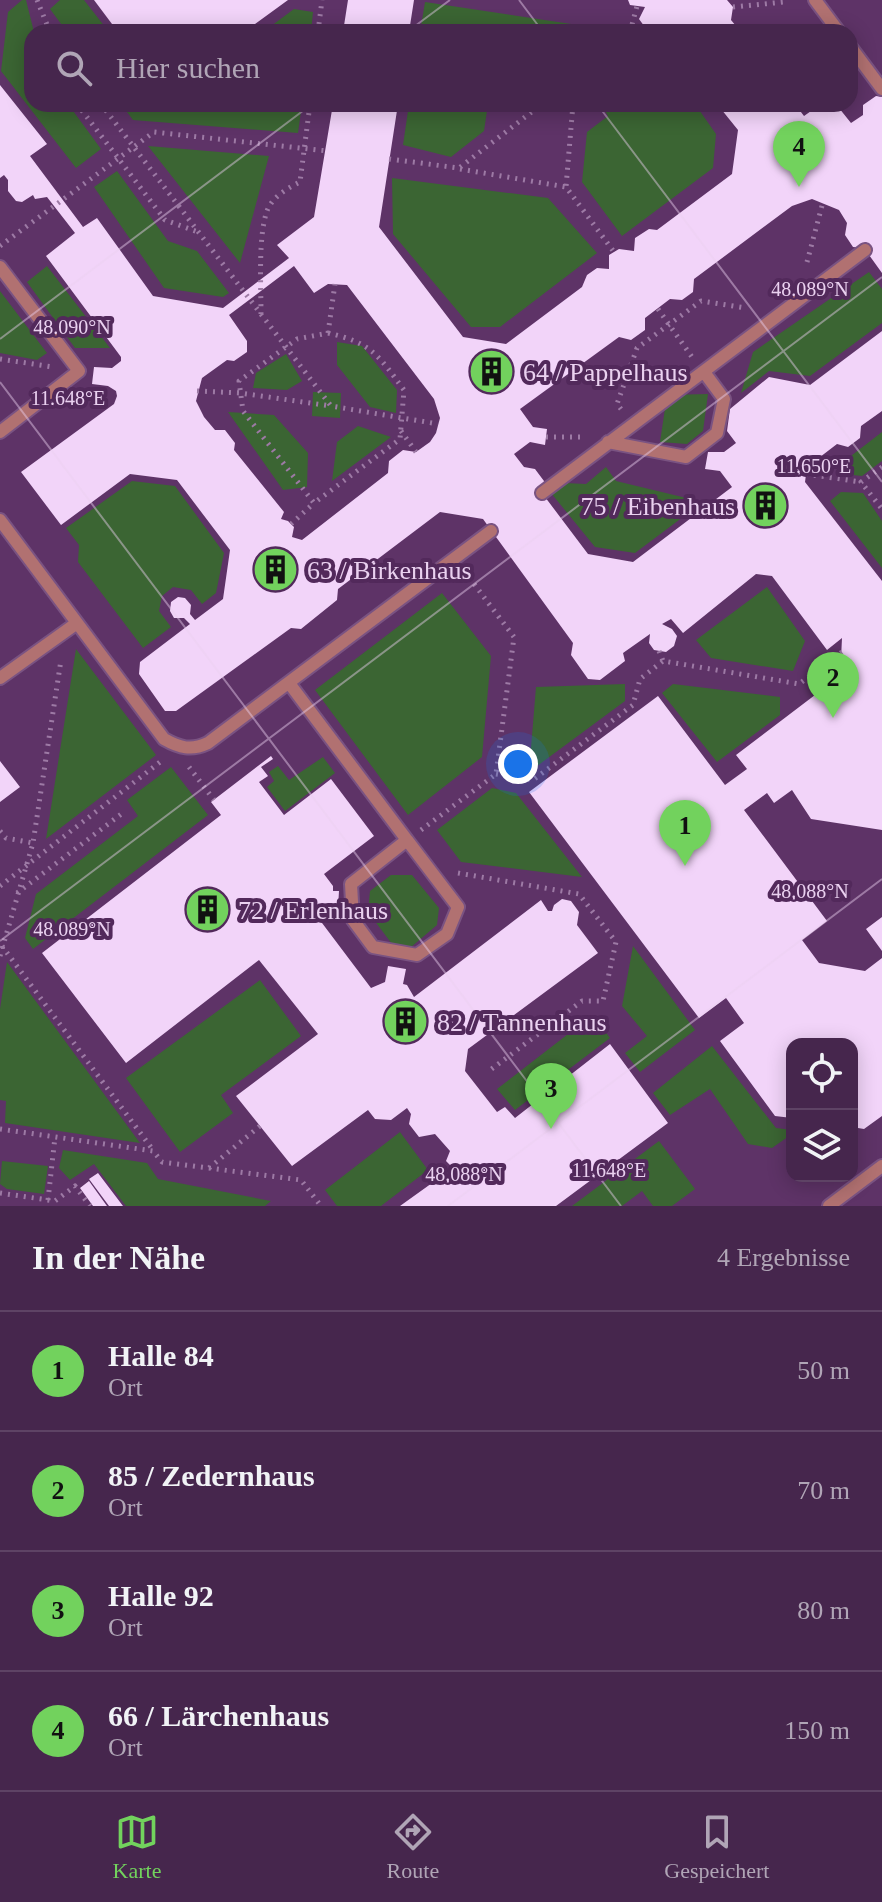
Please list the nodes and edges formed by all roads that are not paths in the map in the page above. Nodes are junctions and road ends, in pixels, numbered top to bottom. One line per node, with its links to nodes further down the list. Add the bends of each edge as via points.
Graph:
1 (815, 0): 2 (lane)
2 (833, 24)
3 (858, 57): 4 (lane)
4 (882, 89)
5 (865, 250): 7 (lane)
6 (0, 267): 8 (lane, via 79,371)
7 (704, 372): 9 (lane); 9 (lane, via 724,399 717,433 686,457)
8 (0, 432)
9 (608, 442): 10 (lane)
10 (542, 493)
11 (0, 520): 13 (lane)
12 (491, 531): 15 (lane)
13 (77, 623): 14 (lane); 15 (lane, via 164,739 179,747 195,749 208,743)
14 (0, 678)
15 (289, 683): 16 (lane)
16 (407, 840): 16 (lane, via 351,884 353,920 373,947 417,955 447,934 458,907)
17 (882, 1166): 18 (lane)
18 (829, 1206)

